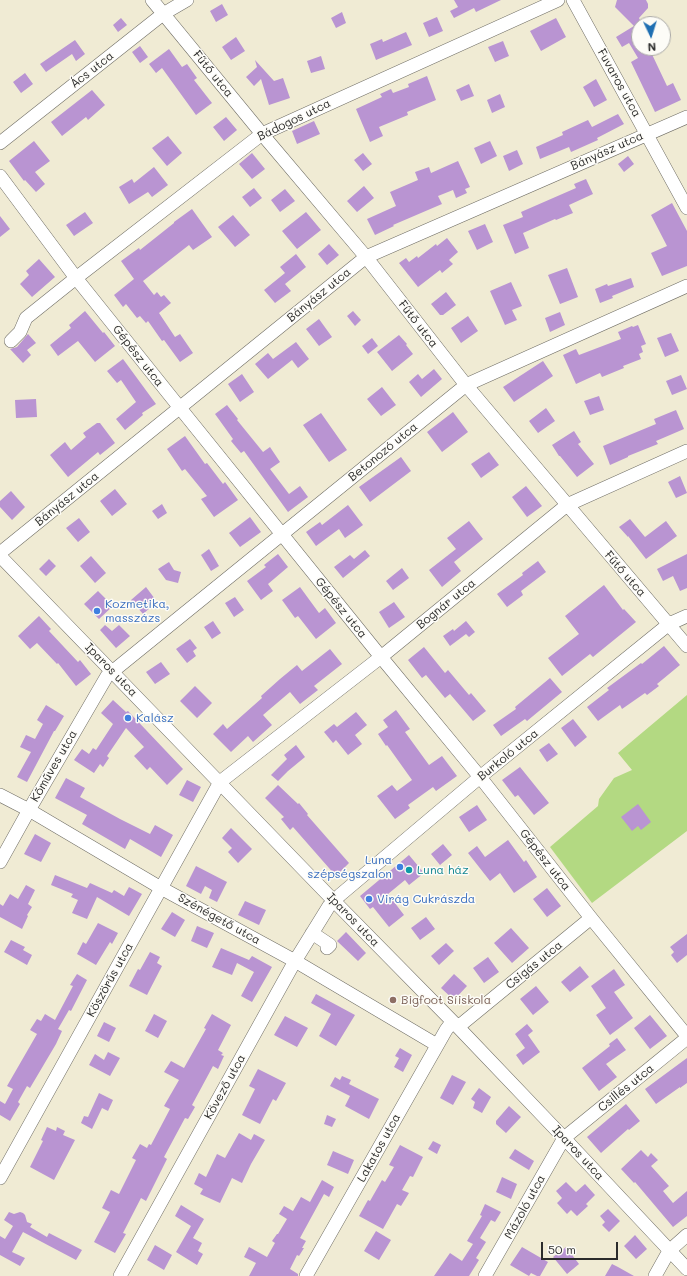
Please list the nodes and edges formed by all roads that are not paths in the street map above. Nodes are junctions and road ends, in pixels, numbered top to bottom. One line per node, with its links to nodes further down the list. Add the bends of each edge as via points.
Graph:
1 (152, 0): 5 (street, Fűtő utca)
2 (187, 0): 5 (street, Ács utca)
3 (558, 0): 8 (street, Bádogos utca)
4 (573, 0): 7 (street, Fuvaros utca)
5 (163, 14): 8 (street, Fűtő utca); 9 (street, Ács utca)
6 (687, 117): 7 (street, Bányász utca)
7 (647, 133): 11 (street, Fuvaros utca); 12 (street, Bányász utca)
8 (262, 134): 12 (street, Fűtő utca); 13 (street, Bádogos utca)
9 (0, 143)
10 (0, 176): 13 (street, Gépész utca)
11 (687, 208)
12 (366, 257): 16 (street, Fűtő utca); 17 (street, Bányász utca)
13 (76, 278): 15 (street, Bádogos utca, via 26,318 20,332); 17 (street, Gépész utca)
14 (687, 286): 16 (street, Betonozó utca)
15 (11, 341)
16 (466, 385): 19 (street, Fűtő utca); 20 (street, Betonozó utca)
17 (180, 408): 20 (street, Gépész utca); 21 (street, Bányász utca)
18 (687, 451): 19 (street, Bognár utca)
19 (567, 505): 23 (street, Fűtő utca); 25 (street, Bognár utca)
20 (282, 535): 25 (street, Gépész utca); 26 (street, Betonozó utca)
21 (0, 555): 26 (street, Iparos utca)
22 (687, 616): 23 (street, Burkoló utca)
23 (669, 624): 24 (street, Fűtő utca); 27 (street, Burkoló utca)
24 (687, 646)
25 (381, 657): 27 (street, Gépész utca); 28 (street, Bognár utca)
26 (112, 672): 28 (street, Iparos utca); 30 (street, Kőműves utca, via 104,680)
27 (480, 777): 33 (street, Burkoló utca); 34 (street, Gépész utca)
28 (220, 782): 32 (street, Köszörűs utca); 33 (street, Iparos utca)
29 (0, 795): 30 (street, Szénégető utca)
30 (28, 810): 31 (street, Kőműves utca); 32 (street, Szénégető utca)
31 (0, 862)
32 (161, 888): 37 (street, Szénégető utca); 42 (street, Köszörűs utca)
33 (334, 901): 35 (street, Kövező utca); 38 (street, Iparos utca)
34 (591, 918): 38 (street, Csigás utca); 39 (street, Gépész utca)
35 (312, 933): 36 (street, via 330,945); 37 (street, Kövező utca)
36 (327, 948)
37 (295, 961): 40 (street, Szénégető utca); 46 (street, Kövező utca)
38 (455, 1024): 40 (street, Lakatos utca, via 446,1030); 41 (street, Iparos utca)
39 (687, 1037): 41 (street, Csillés utca)
40 (437, 1045): 47 (street, Lakatos utca)
41 (564, 1138): 44 (street, Iparos utca); 48 (street, Mázoló utca)
42 (0, 1178)
43 (687, 1235): 44 (street)
44 (669, 1251): 45 (street, Iparos utca); 49 (street)
45 (687, 1269)
46 (120, 1276)
47 (306, 1276)
48 (486, 1276)
49 (655, 1276)

